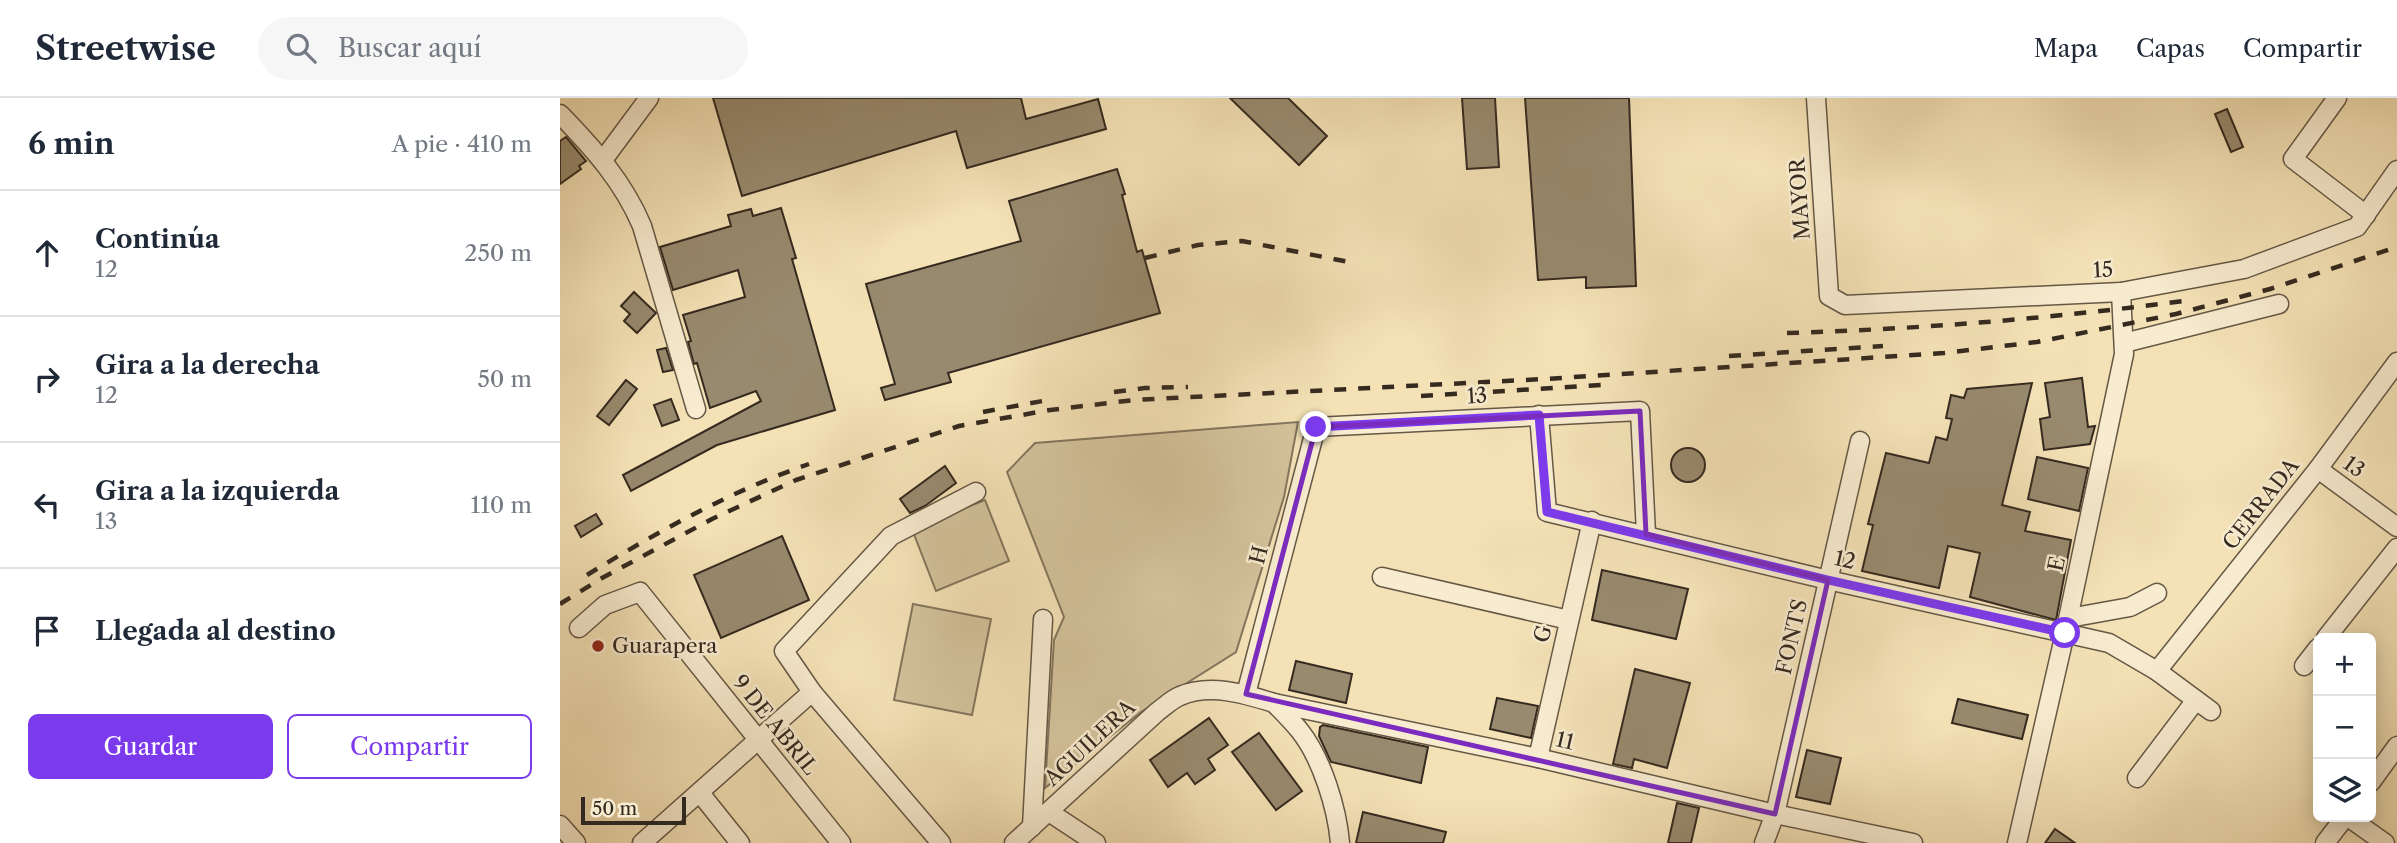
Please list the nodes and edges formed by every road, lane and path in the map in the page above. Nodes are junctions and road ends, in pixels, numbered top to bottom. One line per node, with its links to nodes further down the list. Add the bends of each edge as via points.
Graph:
1 (649, 98): 5 (street)
2 (1816, 98): 9 (street, MAYOR)
3 (2337, 98): 7 (street, via 2293,159)
4 (560, 114): 5 (street)
5 (603, 160): 13 (street, via 642,226)
6 (2397, 170): 7 (street, 15)
7 (2366, 215): 8 (street, 15, via 2357,228 2244,268)
8 (2121, 292): 9 (street, 15, via 1845,306); 11 (street, E)
9 (1829, 296)
10 (2280, 304): 11 (street)
11 (2124, 343): 28 (street, E)
12 (2397, 362): 17 (street, CERRADA)
13 (696, 410)
14 (1539, 415): 15 (street, 13); 19 (street, 12, via 1547,512); 21 (street, 13, via 1640,411)
15 (1316, 427): 36 (street, H)
16 (1860, 441): 24 (street, FONTS)
17 (2318, 468): 20 (street, 13); 33 (street, CERRADA)
18 (976, 492): 35 (street, via 891,536 784,651)
19 (1592, 521): 21 (street, 12); 27 (street, G)
20 (2397, 527)
21 (1646, 534): 24 (street, 12)
22 (2397, 548): 30 (street)
23 (1382, 577): 27 (street)
24 (1828, 580): 28 (street, 12); 47 (street, FONTS)
25 (2157, 593): 28 (street, via 2130,607)
26 (1043, 619): 51 (street)
27 (1569, 620): 42 (street, G)
28 (2067, 626): 33 (street, 12, via 2109,643); 62 (street, E)
29 (579, 628): 40 (street, 9 DE ABRIL, via 605,605 640,592)
30 (2330, 633)
31 (2313, 654): 32 (street)
32 (2304, 666)
33 (2157, 671): 37 (street, 12)
34 (1205, 689): 36 (street, 11); 46 (street, AGUILERA, via 1178,696 1157,712)
35 (812, 692): 40 (street); 56 (street)
36 (1246, 694): 38 (street, 11)
37 (2196, 700): 39 (street, 12); 44 (street)
38 (1275, 703): 42 (street, 11); 59 (street, via 1301,733 1319,764)
39 (2211, 711)
40 (757, 740): 45 (street); 55 (street, 9 DE ABRIL)
41 (2397, 746): 43 (street)
42 (1538, 758): 47 (street, 11)
43 (2376, 775)
44 (2137, 778)
45 (700, 793): 53 (street); 54 (street)
46 (1049, 811): 51 (street, AGUILERA); 58 (street)
47 (1775, 814): 60 (street, FONTS); 61 (street, 11)
48 (2343, 822): 63 (street)
49 (2354, 822): 64 (street)
50 (560, 825): 52 (street)
51 (1032, 827): 57 (street, AGUILERA)
52 (576, 843)
53 (642, 843)
54 (740, 843)
55 (842, 843)
56 (941, 843)
57 (1014, 843)
58 (1096, 843)
59 (1340, 843)
60 (1764, 843)
61 (1913, 843)
62 (2017, 843)
63 (2325, 843)
64 (2385, 843)

